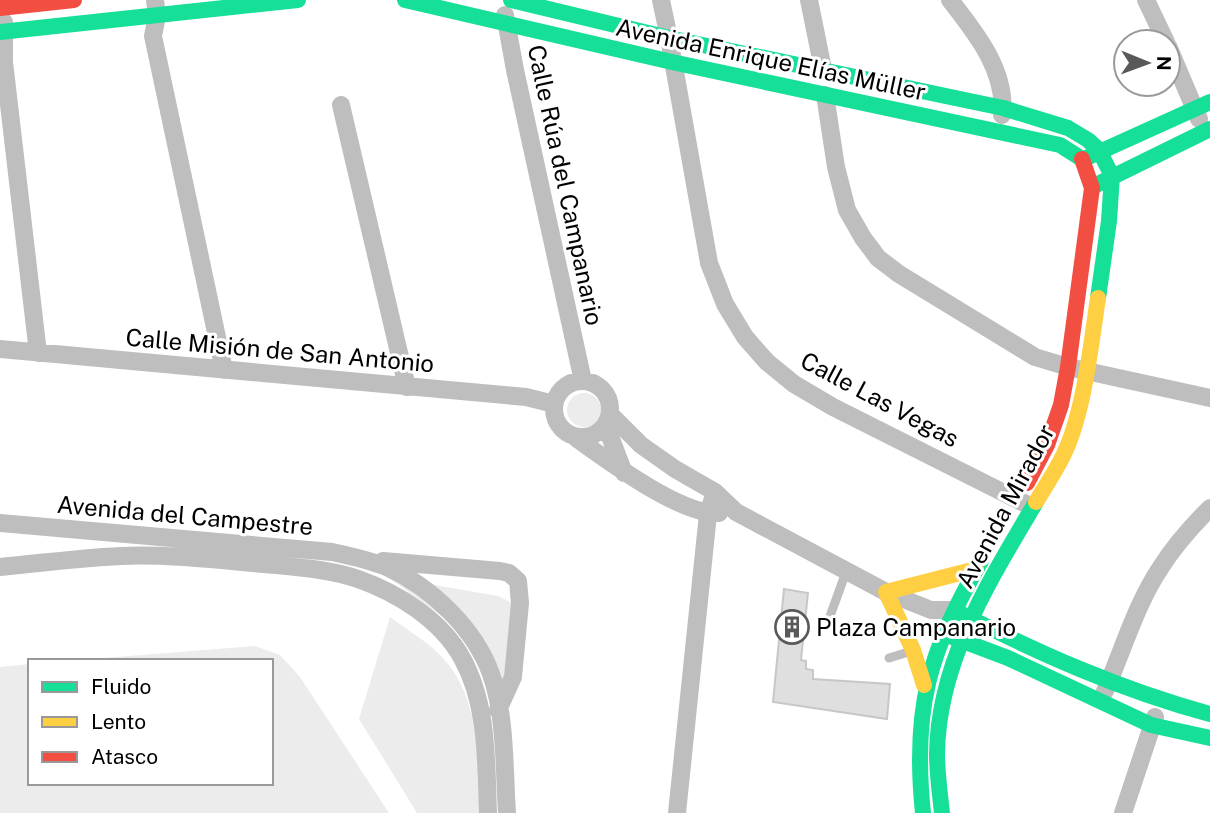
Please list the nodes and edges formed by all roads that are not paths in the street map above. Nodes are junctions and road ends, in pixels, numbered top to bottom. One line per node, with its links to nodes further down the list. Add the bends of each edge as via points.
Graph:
1 (74, 0): 10 (main road)
2 (298, 0): 11 (main road)
3 (405, 0): 12 (main road, Avenida Enrique Elías Müller)
4 (502, 0): 12 (street, Calle Rúa del Campanario)
5 (510, 0): 15 (main road, Avenida Enrique Elías Müller)
6 (661, 0): 15 (street, Calle Las Vegas)
7 (809, 0): 17 (street)
8 (950, 0): 22 (street, via 992,61)
9 (1146, 0): 13 (street)
10 (3, 5): 14 (street)
11 (156, 8): 14 (main road); 33 (street, via 153,36)
12 (508, 24): 16 (main road, Avenida Enrique Elías Müller); 34 (street, Calle Rúa del Campanario)
13 (1159, 28)
14 (2, 32): 30 (street)
15 (669, 38): 16 (street, Calle Las Vegas); 17 (main road, Avenida Enrique Elías Müller)
16 (672, 62): 19 (main road, Avenida Enrique Elías Müller); 43 (street, Calle Las Vegas, via 709,263 725,304 746,337 794,384)
17 (824, 69): 22 (main road, Avenida Enrique Elías Müller)
18 (1182, 70): 21 (street)
19 (825, 95): 23 (main road, Avenida Enrique Elías Müller); 31 (street, via 847,210 878,258 1035,357)
20 (341, 105): 35 (street)
21 (1202, 105): 24 (street); 25 (main road)
22 (1003, 108): 23 (street); 25 (main road, Avenida Enrique Elías Müller, via 1068,128)
23 (1000, 131): 26 (main road, Avenida Enrique Elías Müller, via 1060,145)
24 (1208, 135): 27 (main road)
25 (1099, 150): 26 (main road); 27 (main road)
26 (1082, 159): 28 (main road, Avenida Mirador)
27 (1112, 176): 28 (main road); 32 (main road, Avenida Mirador)
28 (1092, 188): 31 (main road, Avenida Mirador)
29 (0, 349): 30 (street, Calle Misión de San Antonio)
30 (38, 353): 33 (street, Calle Misión de San Antonio)
31 (1068, 367): 32 (street); 43 (main road, Avenida Mirador, via 1061,405)
32 (1087, 369): 36 (street); 43 (main road, Avenida Mirador, via 1064,454)
33 (224, 370): 35 (street, Calle Misión de San Antonio)
34 (583, 381): 37 (street, via 561,390); 38 (street, via 601,388 607,396)
35 (407, 387): 37 (street, Calle Misión de San Antonio, via 526,397)
36 (1209, 393)
37 (554, 404): 39 (street, via 556,422)
38 (608, 419): 39 (street, via 594,435); 40 (street); 41 (street, via 611,439)
39 (576, 438): 41 (street)
40 (653, 454): 41 (street); 42 (street)
41 (630, 476): 46 (street)
42 (715, 492): 45 (street); 46 (street)
43 (1021, 506): 55 (main road, Avenida Mirador)
44 (1210, 508): 67 (street, via 1160,568)
45 (736, 512): 46 (street); 53 (street)
46 (708, 514): 79 (street)
47 (0, 523): 49 (street, Avenida del Campestre)
48 (990, 545): 52 (main road, Avenida Mirador)
49 (332, 552): 50 (street, Avenida del Campestre); 54 (street)
50 (365, 560): 72 (street, Avenida del Campestre, via 408,579 460,622 491,675); 72 (street, Avenida del Campestre, via 500,571 514,577 520,603 513,677)
51 (0, 567): 54 (street, Avenida del Campestre, via 149,556)
52 (976, 569): 56 (main road); 58 (main road, Avenida Mirador)
53 (846, 572): 56 (street); 59 (lane)
54 (331, 573): 76 (street, Avenida del Campestre, via 380,588 445,633 462,658)
55 (987, 585): 60 (main road, Avenida Mirador); 63 (main road)
56 (886, 592): 57 (street); 64 (main road)
57 (931, 610): 58 (street); 61 (street)
58 (953, 610): 60 (main road); 61 (main road, Avenida Mirador)
59 (829, 619)
60 (971, 619): 62 (main road, Avenida Mirador); 63 (main road)
61 (942, 632): 62 (main road); 68 (main road, Avenida Mirador)
62 (961, 641): 66 (main road); 69 (main road, Avenida Mirador)
63 (1017, 641): 67 (main road)
64 (913, 650): 65 (lane); 68 (main road)
65 (889, 658)
66 (1008, 658): 69 (main road, via 970,667); 71 (main road)
67 (1110, 681): 70 (main road); 71 (street)
68 (924, 685): 80 (main road, Avenida Mirador, via 918,785)
69 (944, 692): 81 (main road, Avenida Mirador, via 937,754)
70 (1161, 701): 73 (main road); 74 (street)
71 (1101, 702): 74 (main road)
72 (498, 710): 76 (street, Avenida del Campestre)
73 (1210, 714)
74 (1152, 725): 75 (main road); 82 (street)
75 (1210, 738)
76 (495, 745): 77 (street, Avenida del Campestre); 78 (street, Avenida del Campestre)
77 (488, 813)
78 (507, 813)
79 (677, 813)
80 (923, 813)
81 (942, 813)
82 (1123, 813)

